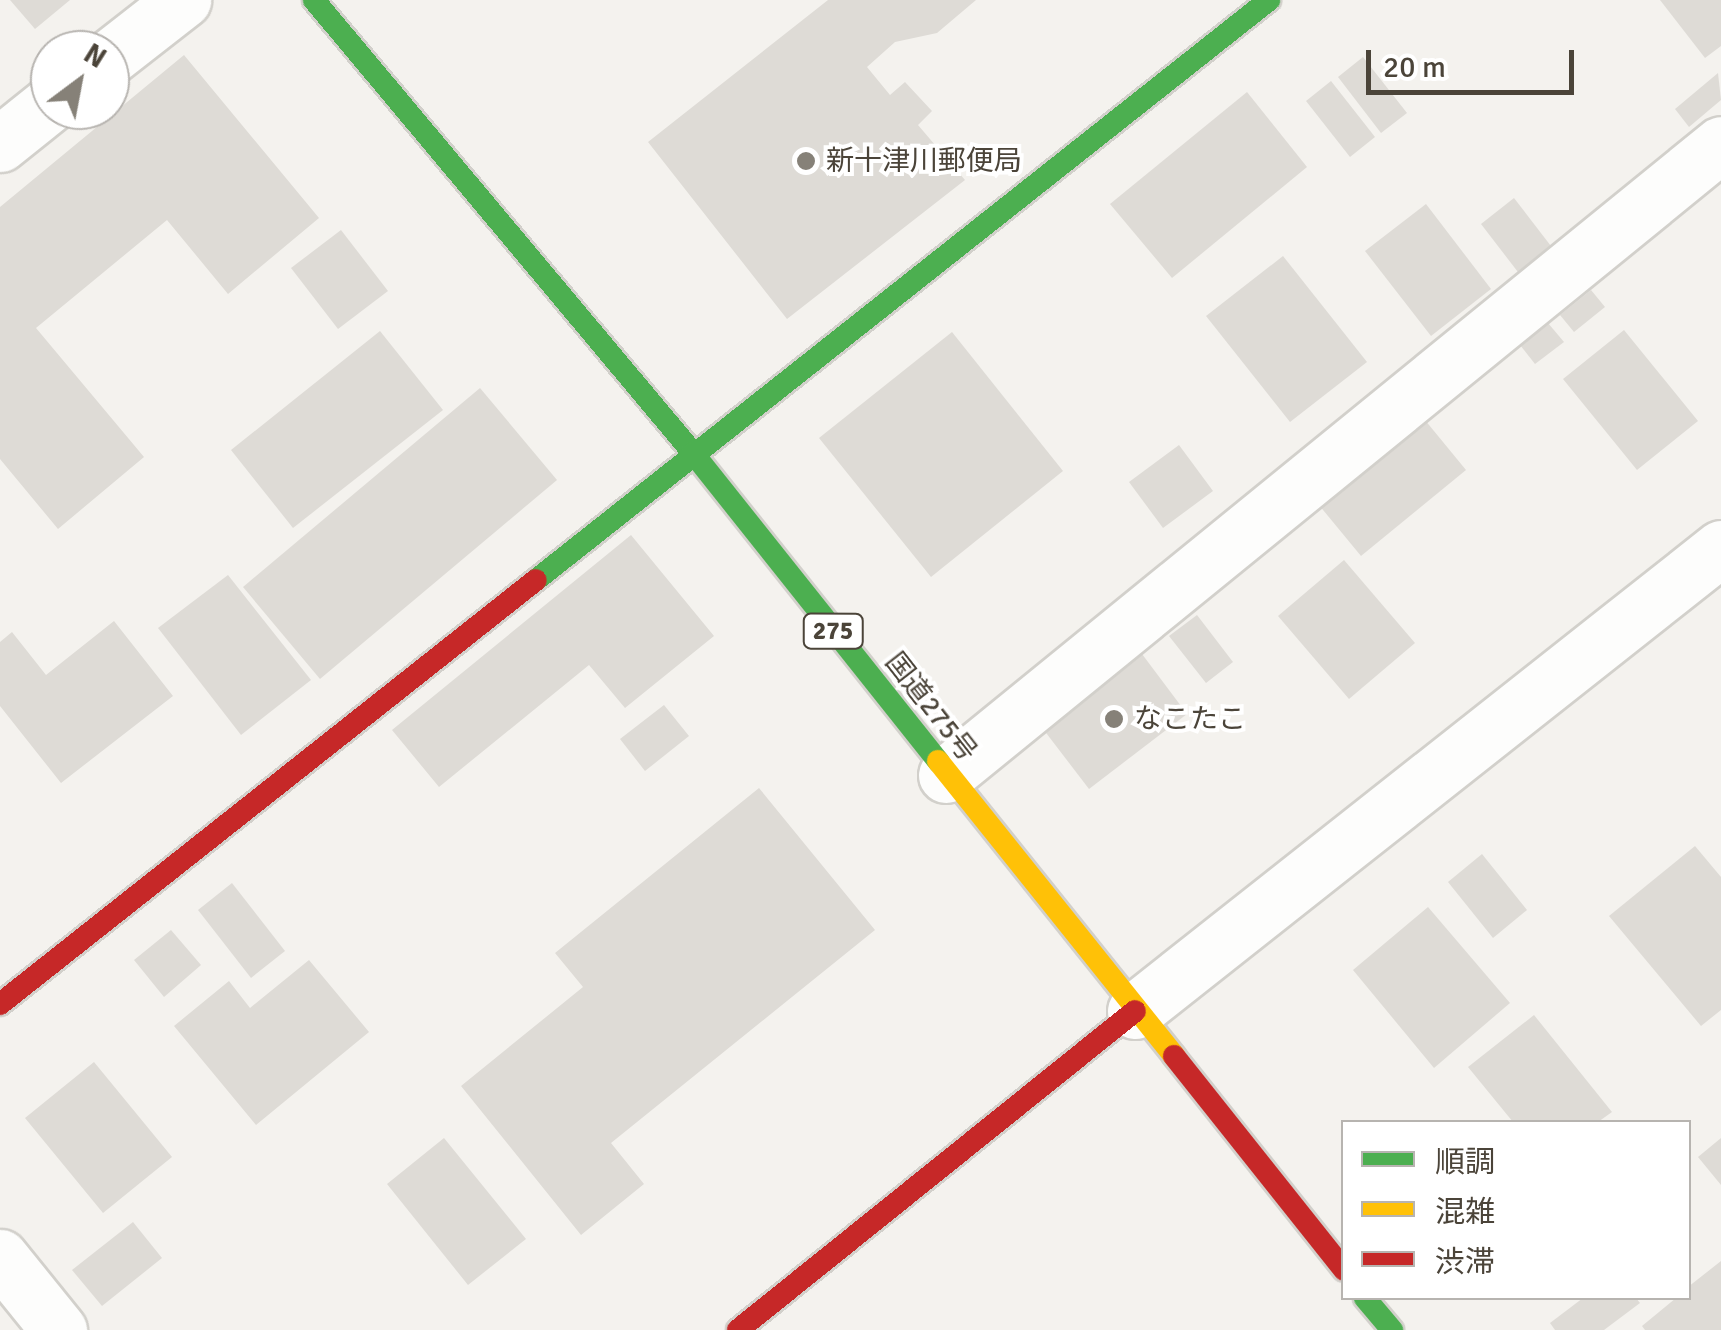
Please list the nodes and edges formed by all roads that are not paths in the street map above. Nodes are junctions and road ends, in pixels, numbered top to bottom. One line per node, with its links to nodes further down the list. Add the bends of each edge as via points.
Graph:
1 (183, 0): 4 (street)
2 (314, 0): 8 (main road, 国道275号 / 275)
3 (1269, 0): 8 (main road)
4 (130, 41)
5 (30, 120): 6 (street)
6 (0, 144)
7 (1721, 144): 10 (street)
8 (693, 453): 10 (main road, 国道275号 / 275); 11 (main road)
9 (1721, 548): 12 (street)
10 (946, 775): 12 (main road, 国道275号 / 275)
11 (0, 1004)
12 (1135, 1010): 14 (main road, 国道275号 / 275); 17 (main road)
13 (0, 1258): 16 (street)
14 (1341, 1266)
15 (1368, 1300): 18 (main road)
16 (60, 1330)
17 (738, 1330)
18 (1392, 1330)

